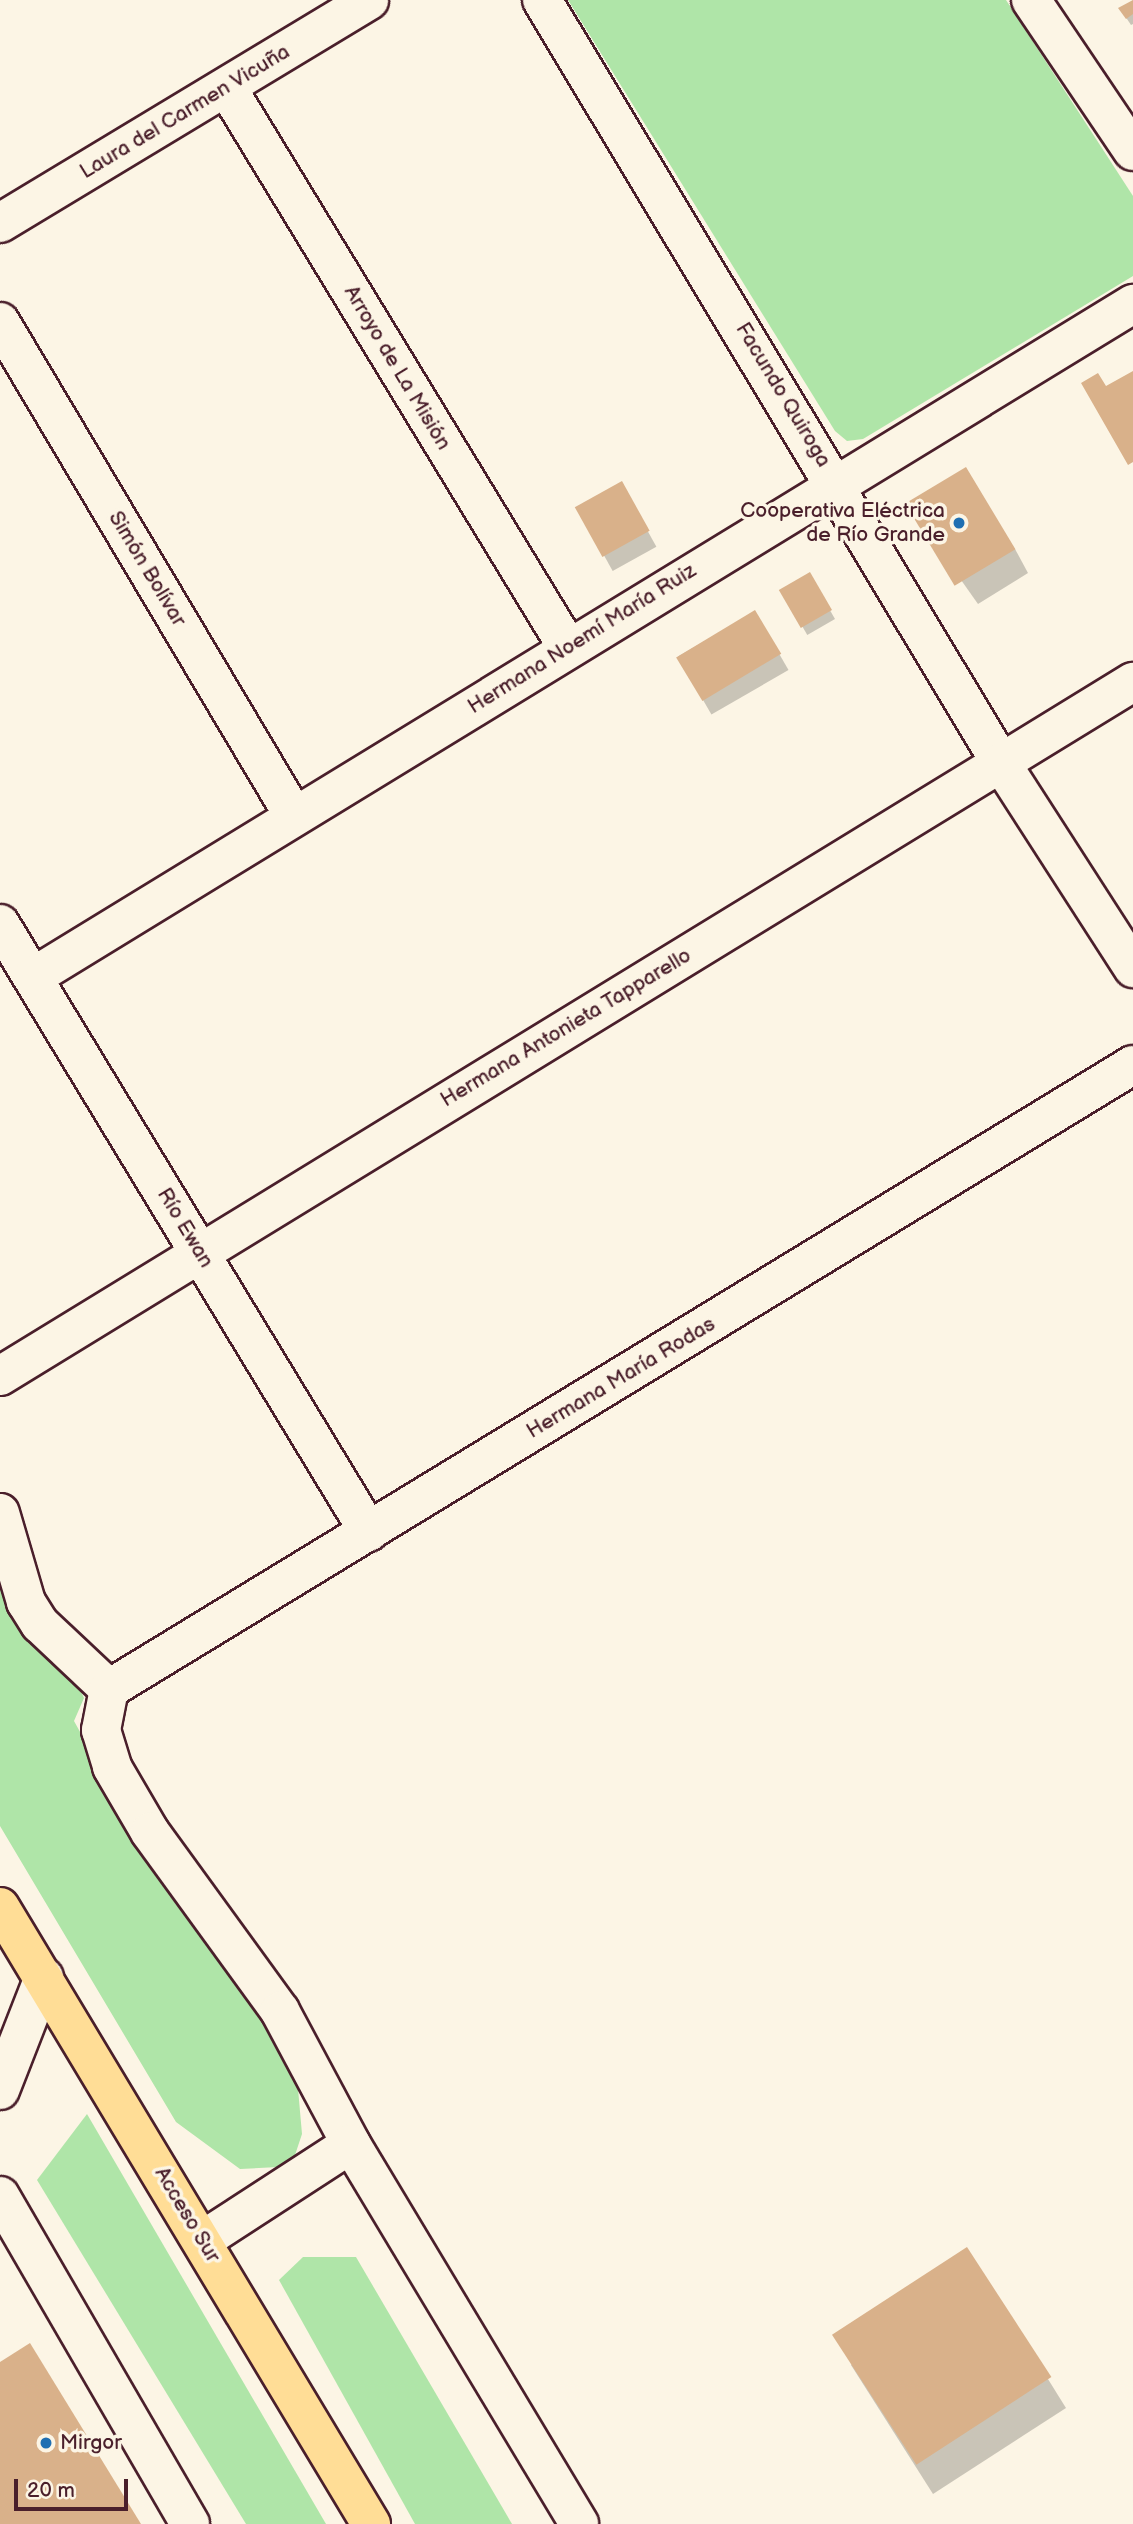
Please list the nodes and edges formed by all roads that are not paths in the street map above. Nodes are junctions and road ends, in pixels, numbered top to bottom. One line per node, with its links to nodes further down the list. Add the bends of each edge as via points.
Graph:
1 (369, 0): 4 (street, Laura del Carmen Vicuña)
2 (542, 0): 9 (street, Facundo Quiroga)
3 (1031, 0): 5 (street)
4 (226, 88): 6 (street, Laura del Carmen Vicuña); 10 (street, Arroyo de La Misión)
5 (1133, 151)
6 (0, 223)
7 (1133, 304): 9 (street, Hermana Noemí María Ruiz)
8 (0, 322): 13 (street, Simón Bolívar)
9 (837, 482): 10 (street, Hermana Noemí María Ruiz); 12 (street, Facundo Quiroga)
10 (568, 648): 13 (street, Hermana Noemí María Ruiz)
11 (1133, 682): 12 (street, Hermana Antonieta Tapparello)
12 (1001, 763): 15 (street, Facundo Quiroga); 18 (street, Hermana Antonieta Tapparello)
13 (294, 816): 16 (street, Hermana Noemí María Ruiz)
14 (0, 924): 16 (street, Río Ewan)
15 (1133, 968)
16 (33, 977): 18 (street, Río Ewan)
17 (1133, 1065): 21 (street, Hermana María Rodas)
18 (199, 1252): 19 (street, Hermana Antonieta Tapparello); 21 (street, Río Ewan)
19 (0, 1376)
20 (0, 1513): 22 (street, via 26,1602 40,1624)
21 (369, 1532): 22 (street, Hermana María Rodas)
22 (109, 1689): 26 (street, via 101,1730 112,1767 150,1832 280,2011)
23 (0, 1907): 24 (main road, Acceso Sur)
24 (44, 1977): 25 (street); 28 (main road, Acceso Sur)
25 (0, 2090)
26 (351, 2144): 28 (street); 31 (street)
27 (0, 2196): 29 (street)
28 (202, 2240): 30 (main road, Acceso Sur)
29 (190, 2524)
30 (371, 2524)
31 (579, 2524)

